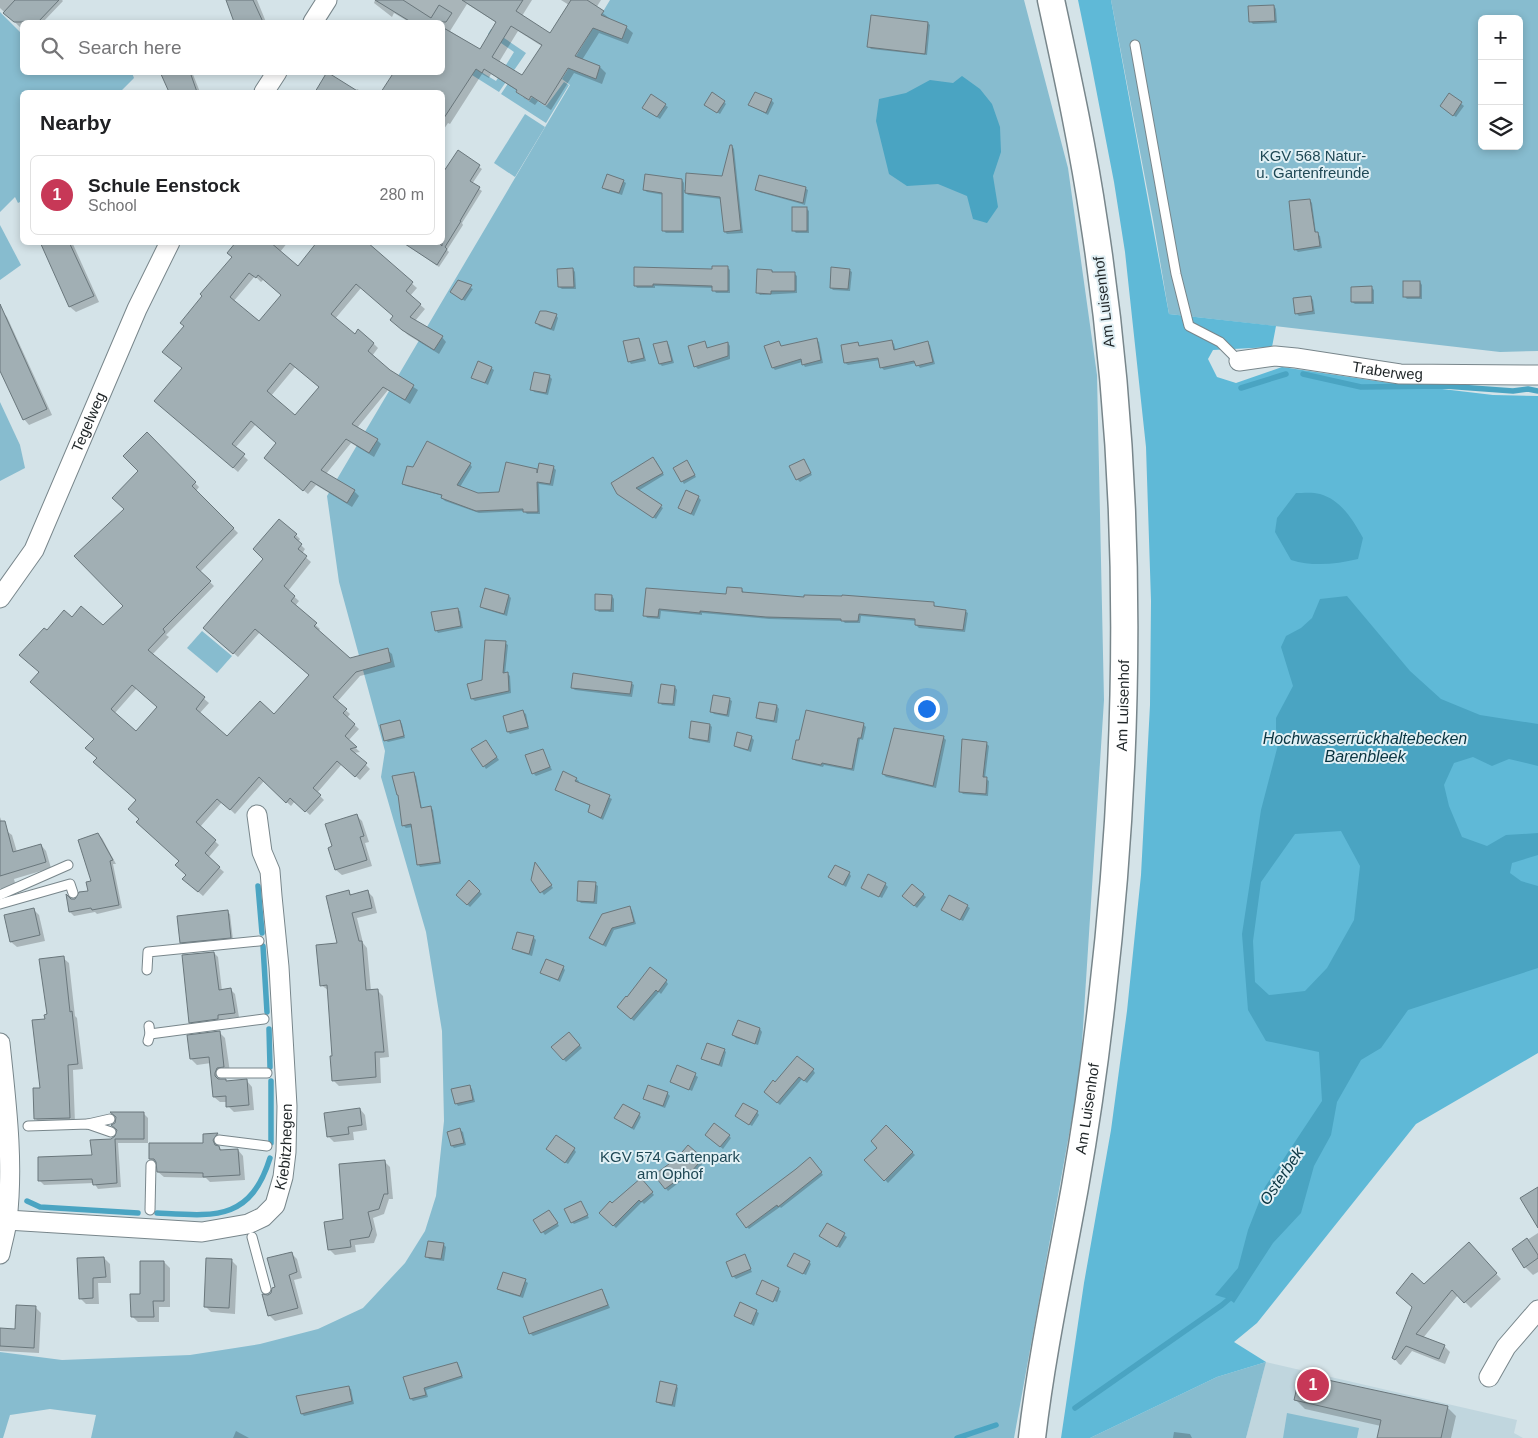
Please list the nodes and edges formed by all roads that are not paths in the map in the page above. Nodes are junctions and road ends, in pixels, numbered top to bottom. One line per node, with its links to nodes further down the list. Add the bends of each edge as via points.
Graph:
1 (327, 0): 3 (street)
2 (1051, 0): 37 (main road, Am Luisenhof, via 1075,109 1095,224 1111,362 1122,521 1124,648 1119,811 1102,1002 1076,1183 1047,1333)
3 (314, 20)
4 (1135, 44): 8 (lane, via 1176,274 1189,326 1220,342)
5 (275, 75): 6 (street)
6 (265, 90)
7 (169, 245): 10 (street, Tegelweg, via 137,309 34,550)
8 (1239, 362): 9 (street, Traberweg, via 1275,356 1400,374)
9 (1538, 374)
10 (0, 598)
11 (257, 815): 31 (street, Kiebitzhegen, via 262,852 270,870 287,1106 284,1168 275,1205 263,1217 248,1224 202,1232)
12 (68, 865): 14 (lane)
13 (73, 893): 15 (lane, via 70,884)
14 (0, 895)
15 (0, 904)
16 (256, 940): 17 (lane, via 145,949)
17 (147, 970)
18 (264, 1019): 19 (lane)
19 (149, 1033)
20 (0, 1043): 31 (street, via 8,1117)
21 (222, 1073): 22 (lane)
22 (267, 1073)
23 (110, 1119): 24 (lane)
24 (88, 1124): 25 (lane); 26 (lane)
25 (28, 1126)
26 (111, 1132)
27 (219, 1140): 28 (lane)
28 (268, 1146)
29 (151, 1165): 30 (lane)
30 (150, 1210)
31 (7, 1220): 33 (street)
32 (252, 1237): 34 (lane)
33 (0, 1254)
34 (266, 1289)
35 (1538, 1310): 36 (street, via 1506,1347)
36 (1489, 1377)
37 (1032, 1438)

